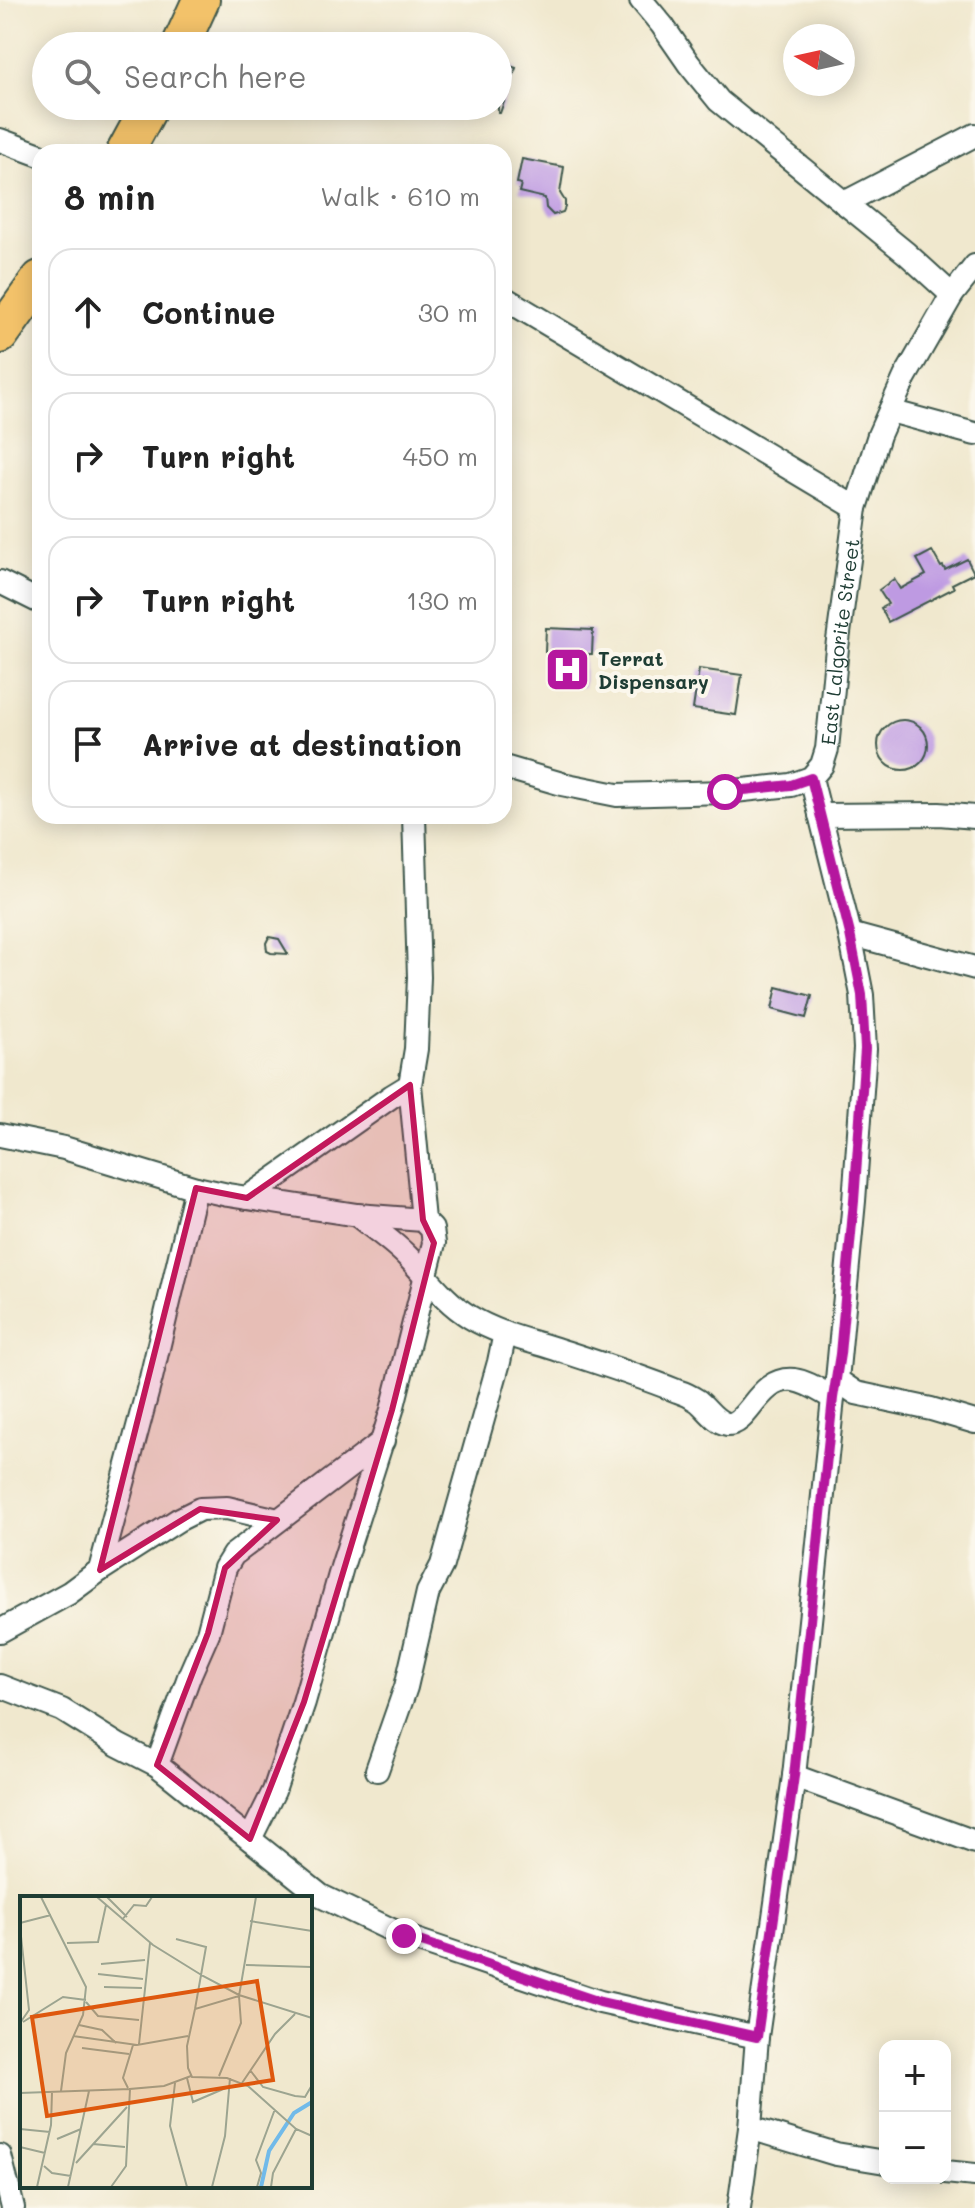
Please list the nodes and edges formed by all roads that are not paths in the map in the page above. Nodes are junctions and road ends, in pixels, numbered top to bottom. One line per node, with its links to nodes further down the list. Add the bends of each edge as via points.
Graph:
1 (201, 0): 3 (main road)
2 (641, 0): 9 (street, via 719,101)
3 (186, 32)
4 (142, 120): 7 (main road)
5 (975, 135): 9 (street)
6 (0, 140): 8 (street)
7 (129, 144)
8 (32, 152)
9 (844, 203): 12 (street)
10 (975, 266): 12 (street, East Lalgorite Street)
11 (32, 290): 14 (main road)
12 (952, 295): 15 (street, East Lalgorite Street)
13 (512, 303): 17 (street)
14 (0, 335)
15 (890, 411): 16 (street); 17 (street, East Lalgorite Street)
16 (972, 439)
17 (856, 508): 21 (street, East Lalgorite Street, via 827,749)
18 (0, 582): 19 (street)
19 (32, 598)
20 (512, 769): 21 (street, via 617,795 725,792)
21 (811, 778): 22 (street)
22 (820, 815): 23 (street); 25 (street)
23 (975, 817)
24 (414, 824): 27 (street, via 419,977)
25 (850, 934): 26 (street); 35 (street, via 862,995 865,1049)
26 (975, 968)
27 (410, 1085): 30 (street); 32 (street)
28 (0, 1135): 29 (street, via 64,1148)
29 (196, 1188): 30 (street); 43 (street)
30 (247, 1198): 31 (street)
31 (357, 1215): 32 (street); 33 (street)
32 (423, 1220): 33 (street, via 434,1235)
33 (426, 1279): 34 (street, via 470,1317); 39 (street)
34 (505, 1333): 36 (street, via 685,1394 726,1424 737,1422 772,1384); 47 (street, via 442,1565 428,1592 406,1687)
35 (840, 1354): 36 (street); 37 (street)
36 (795, 1380): 37 (street)
37 (835, 1389): 38 (street); 48 (street)
38 (975, 1422)
39 (383, 1441): 41 (street); 49 (street, via 304,1702 274,1791)
40 (236, 1511): 41 (street); 42 (street); 43 (street, via 200,1509)
41 (278, 1520): 42 (street)
42 (233, 1555): 46 (street)
43 (100, 1570): 44 (street)
44 (0, 1631)
45 (0, 1686): 46 (street, via 62,1710)
46 (157, 1765): 49 (street)
47 (377, 1770)
48 (794, 1776): 50 (street); 51 (street)
49 (250, 1839): 51 (street, via 321,1896 404,1936 600,2002)
50 (975, 1842)
51 (757, 2037): 52 (street)
52 (750, 2128): 54 (street); 58 (street)
53 (0, 2156): 57 (street)
54 (879, 2161)
55 (951, 2173): 56 (street)
56 (975, 2175)
57 (13, 2208)
58 (739, 2208)

